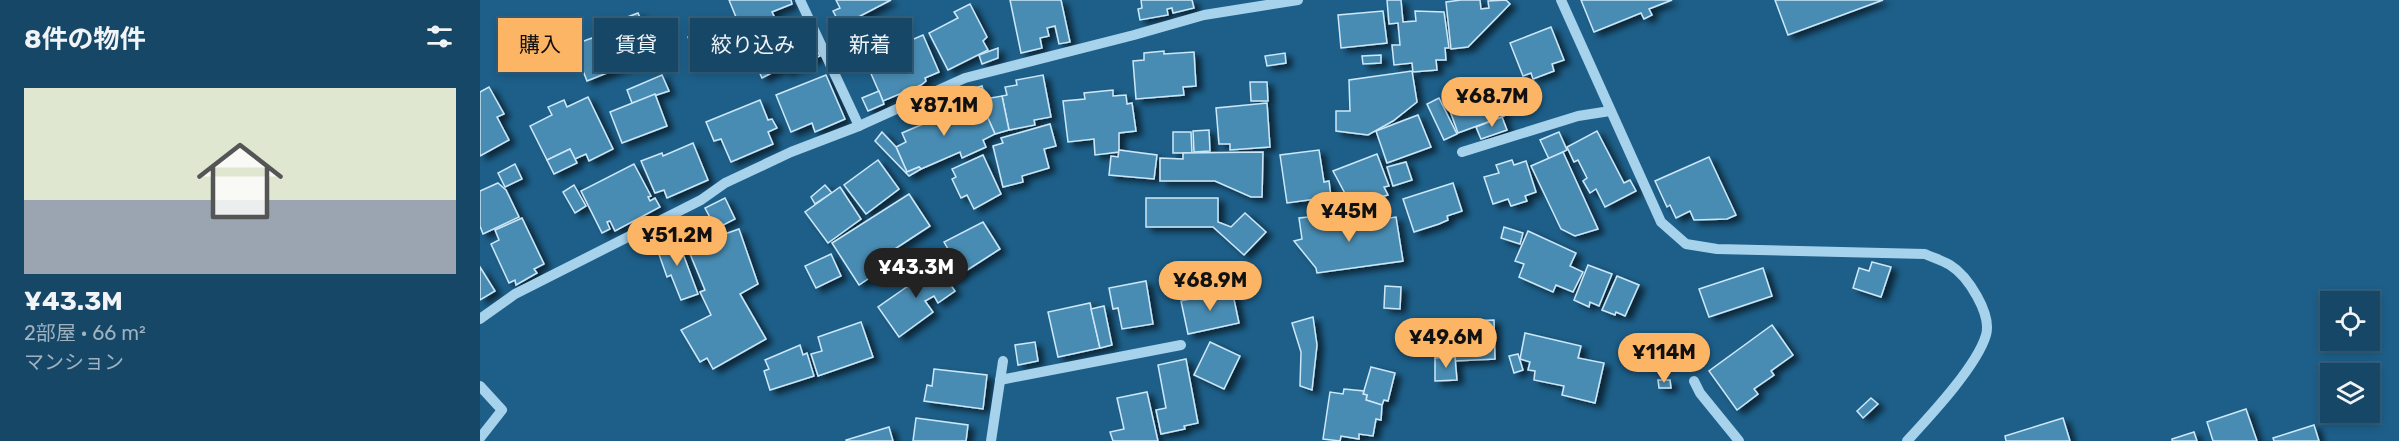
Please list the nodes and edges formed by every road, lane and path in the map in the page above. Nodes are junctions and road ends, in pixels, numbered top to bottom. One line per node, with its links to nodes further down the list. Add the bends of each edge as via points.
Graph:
1 (800, 0): 5 (street)
2 (1298, 0): 5 (street, via 1204,15 965,78)
3 (1561, 0): 4 (street)
4 (1610, 111): 6 (street, via 1578,116); 16 (street, via 1661,222 1686,244 1718,249 1925,254 1952,266 1965,279 1987,317 1987,334 1979,353)
5 (859, 126): 7 (street, via 725,183 701,200 515,294)
6 (1462, 152)
7 (480, 318)
8 (1181, 345): 10 (street)
9 (1003, 361): 10 (street)
10 (1000, 380): 14 (street)
11 (1694, 381): 15 (street)
12 (480, 386): 13 (street, via 502,410)
13 (480, 438)
14 (991, 441)
15 (1739, 441)
16 (1907, 441)

